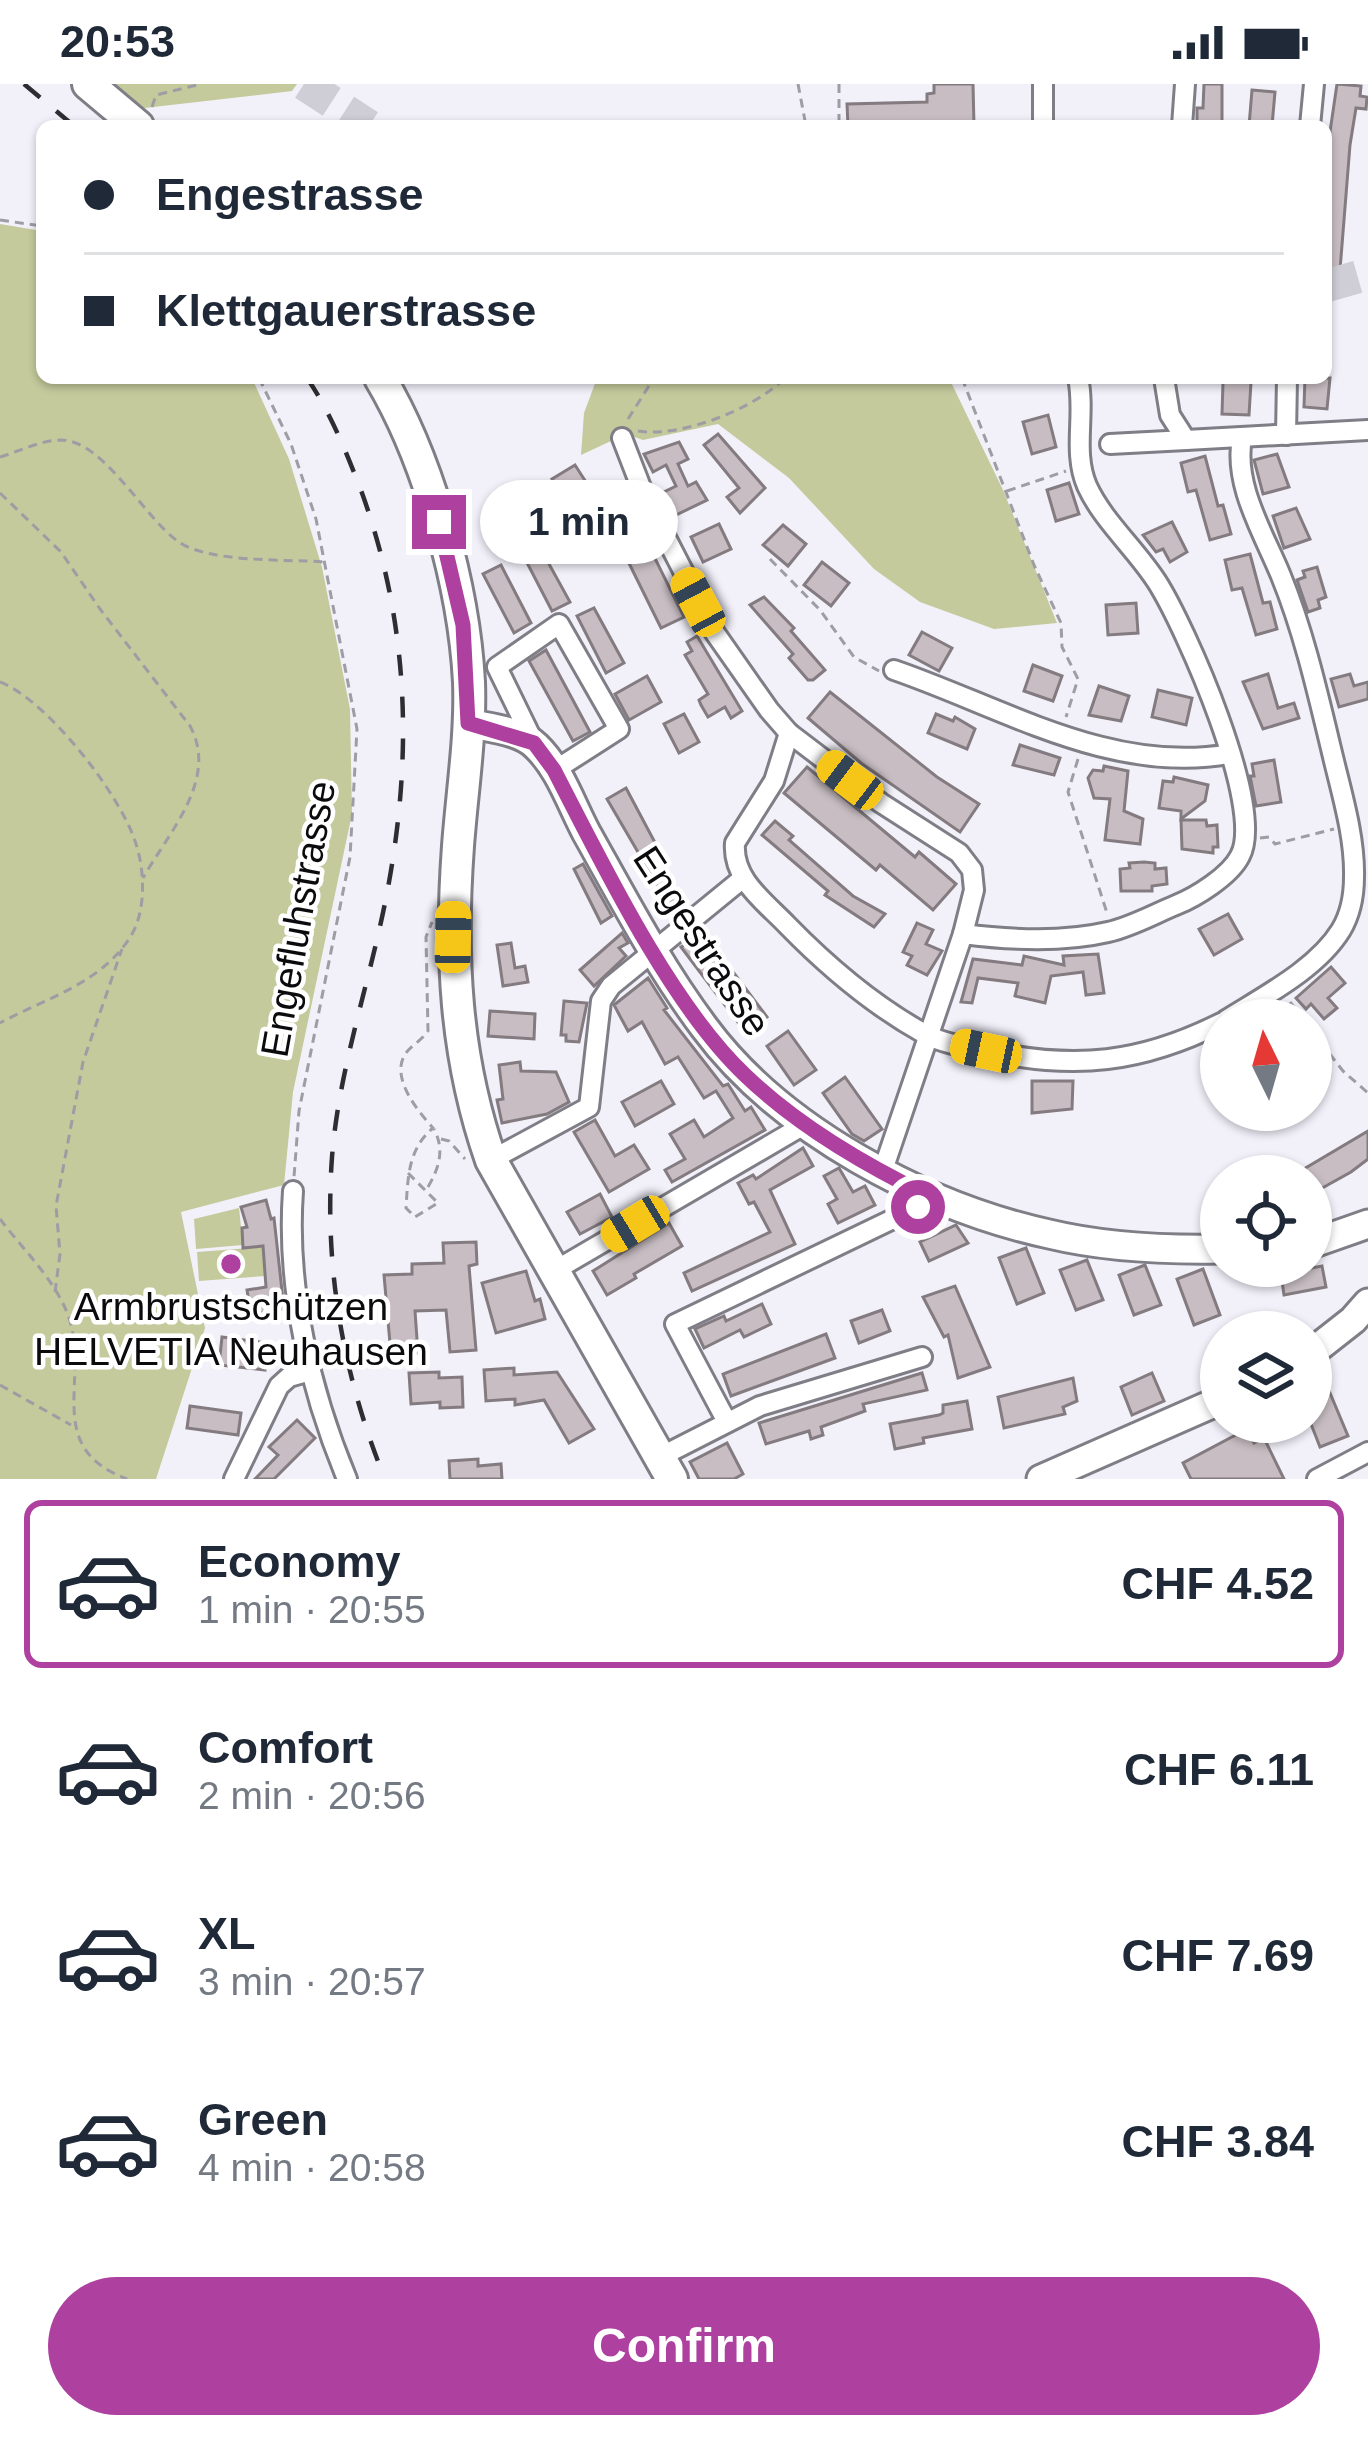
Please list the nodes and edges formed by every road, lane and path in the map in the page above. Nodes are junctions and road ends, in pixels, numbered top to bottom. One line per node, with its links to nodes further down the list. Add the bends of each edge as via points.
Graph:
1 (88, 84): 8 (main road)
2 (201, 84): 9 (path, via 156,95)
3 (799, 84): 10 (path)
4 (838, 84): 11 (path)
5 (1043, 84): 12 (street)
6 (1185, 84): 13 (street)
7 (1314, 84): 14 (street)
8 (140, 120)
9 (144, 120)
10 (805, 120)
11 (839, 120)
12 (1043, 120)
13 (1182, 120)
14 (1311, 120)
15 (0, 220): 16 (path)
16 (36, 225)
17 (262, 384): 36 (path, Engefluhstrasse, via 304,480)
18 (383, 384): 39 (main road, via 433,498 463,625)
19 (651, 384): 26 (path)
20 (779, 384): 26 (path, via 709,423)
21 (964, 384): 33 (path)
22 (1078, 384): 32 (street)
23 (1166, 384): 28 (street)
24 (1287, 384): 27 (street)
25 (1368, 430): 27 (street)
26 (623, 434): 40 (street, via 644,495 715,633)
27 (1286, 434): 29 (street)
28 (1182, 436): 29 (street); 30 (street)
29 (1241, 438): 46 (street, via 1244,485 1315,681)
30 (1110, 444)
31 (0, 458): 36 (path, via 74,442 180,543 207,553)
32 (1080, 466): 33 (path); 44 (street, via 1176,615)
33 (1006, 492): 41 (path, via 1078,679)
34 (0, 493): 48 (path, via 61,552 201,746 193,791)
35 (770, 559): 37 (path, via 863,665)
36 (326, 562): 70 (path, Engefluhstrasse, via 357,729 355,813 298,1111)
37 (894, 670): 41 (street)
38 (0, 682): 48 (path, via 47,716 85,760 135,839)
39 (468, 723): 43 (street); 50 (main road)
40 (789, 734): 49 (street, via 774,781 735,843); 52 (street, via 959,853 974,890)
41 (1061, 734): 42 (street)
42 (1083, 740): 44 (street, via 1178,760); 51 (path, via 1068,792)
43 (534, 743): 45 (street, Engestrasse); 45 (street, Engestrasse, via 497,667 559,624 619,729)
44 (1229, 754): 47 (street)
45 (554, 770): 54 (street, Engestrasse)
46 (1348, 827): 47 (path, via 1275,844 1269,837); 55 (street, via 1355,874 1340,931)
47 (1244, 840): 51 (street, via 1224,874 1186,901)
48 (143, 878): 53 (path, via 133,934)
49 (742, 879): 54 (street); 60 (street, via 800,939)
50 (454, 908): 64 (path, via 439,906 426,937 428,1031 405,1054 402,1070); 66 (main road, via 458,1026)
51 (1113, 931): 52 (street, via 1041,940)
52 (963, 934): 60 (street)
53 (123, 946): 58 (path, via 59,998); 77 (path, via 83,1062 56,1206)
54 (653, 949): 63 (street, Engestrasse, via 742,1072); 66 (street, via 602,1001 589,1107)
55 (1278, 987): 56 (street); 57 (path)
56 (1259, 999)
57 (1287, 999)
58 (0, 1023)
59 (1200, 1032): 60 (street, via 1155,1051 1073,1063)
60 (927, 1036): 68 (street)
61 (1332, 1057): 62 (path)
62 (1368, 1093)
63 (804, 1124): 68 (street, Engestrasse); 76 (street)
64 (433, 1128): 65 (path); 67 (path, via 417,1141)
65 (439, 1139): 66 (path, via 468,1163); 69 (path, via 440,1167)
66 (484, 1161): 76 (main road)
67 (408, 1172): 69 (path); 69 (path, via 406,1208 415,1216 438,1203)
68 (882, 1173): 71 (street, Engestrasse)
69 (427, 1190)
70 (292, 1191): 81 (street)
71 (929, 1196): 75 (street, Engestrasse, via 1049,1234); 84 (street, via 675,1324)
72 (0, 1219): 77 (path)
73 (1368, 1224): 74 (street)
74 (1332, 1237)
75 (1200, 1247)
76 (554, 1271): 87 (main road)
77 (55, 1292): 85 (path, via 76,1356)
78 (1368, 1303): 79 (street)
79 (1332, 1336)
80 (922, 1358): 84 (street)
81 (310, 1371): 89 (street, via 279,1386); 90 (street)
82 (0, 1384): 85 (path)
83 (1200, 1409): 91 (street)
84 (727, 1422): 87 (street)
85 (74, 1427): 88 (path, via 89,1460)
86 (1368, 1452): 92 (street)
87 (666, 1468)
88 (127, 1479)
89 (234, 1479)
90 (347, 1479)
91 (1041, 1479)
92 (1317, 1479)

